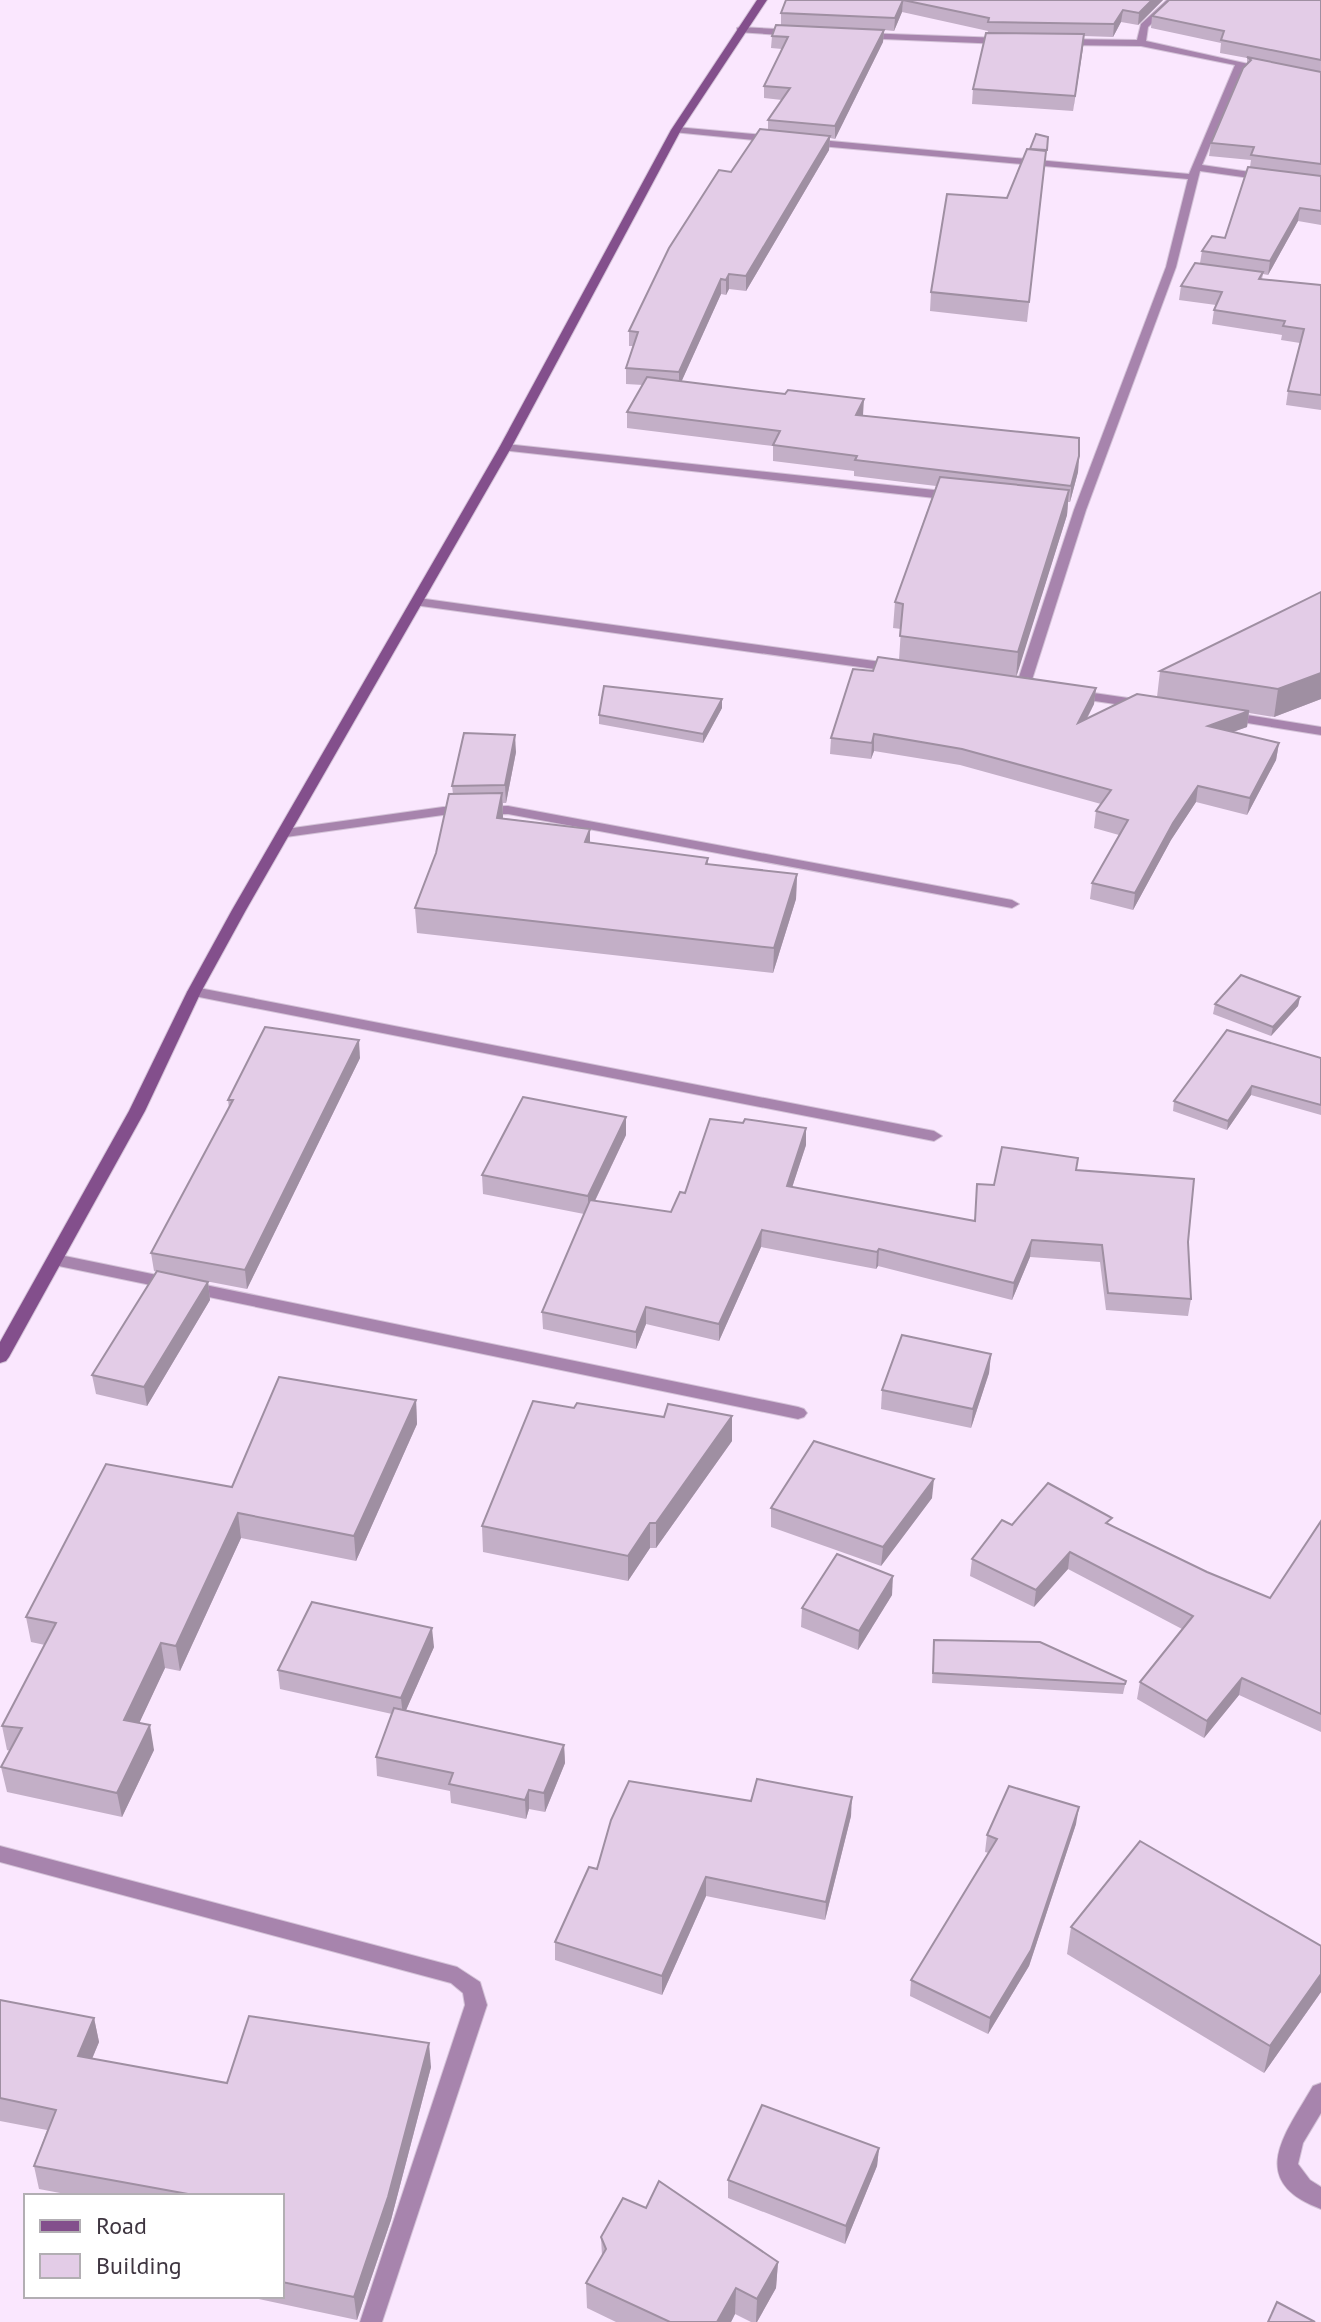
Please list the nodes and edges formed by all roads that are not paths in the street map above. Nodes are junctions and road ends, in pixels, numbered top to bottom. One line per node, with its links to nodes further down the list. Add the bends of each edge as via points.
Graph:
1 (762, 0): 3 (main road)
2 (1172, 0): 8 (street, via 1144,26)
3 (740, 30): 4 (street); 11 (main road)
4 (803, 33)
5 (850, 35): 6 (street)
6 (1020, 41)
7 (1049, 41): 8 (street)
8 (1141, 43): 9 (street)
9 (1240, 64): 10 (street); 14 (street)
10 (1254, 66)
11 (676, 130): 12 (street); 18 (main road)
12 (786, 140)
13 (801, 142): 14 (street)
14 (1195, 172): 15 (street); 16 (street)
15 (1274, 178)
16 (1171, 267): 17 (street); 21 (street)
17 (1186, 269)
18 (505, 448): 19 (street); 22 (main road)
19 (972, 498)
20 (1065, 508): 21 (street)
21 (1080, 510): 25 (street)
22 (418, 602): 23 (street); 31 (main road)
23 (915, 671)
24 (1008, 684): 25 (street)
25 (1023, 686): 26 (street)
26 (1038, 688)
27 (1053, 691): 28 (street)
28 (1158, 706)
29 (1218, 715): 30 (street)
30 (1321, 731)
31 (286, 833): 32 (street, via 443,811 508,810); 33 (main road)
32 (1012, 904)
33 (194, 992): 34 (street); 35 (main road, via 137,1111)
34 (934, 1136)
35 (55, 1260): 36 (main road); 37 (street)
36 (0, 1357)
37 (798, 1413)
38 (0, 1854): 41 (street, via 457,1976 473,1988 476,2005)
39 (1321, 2093): 40 (street, via 1285,2159 1288,2176)
40 (1321, 2199)
41 (371, 2322)

